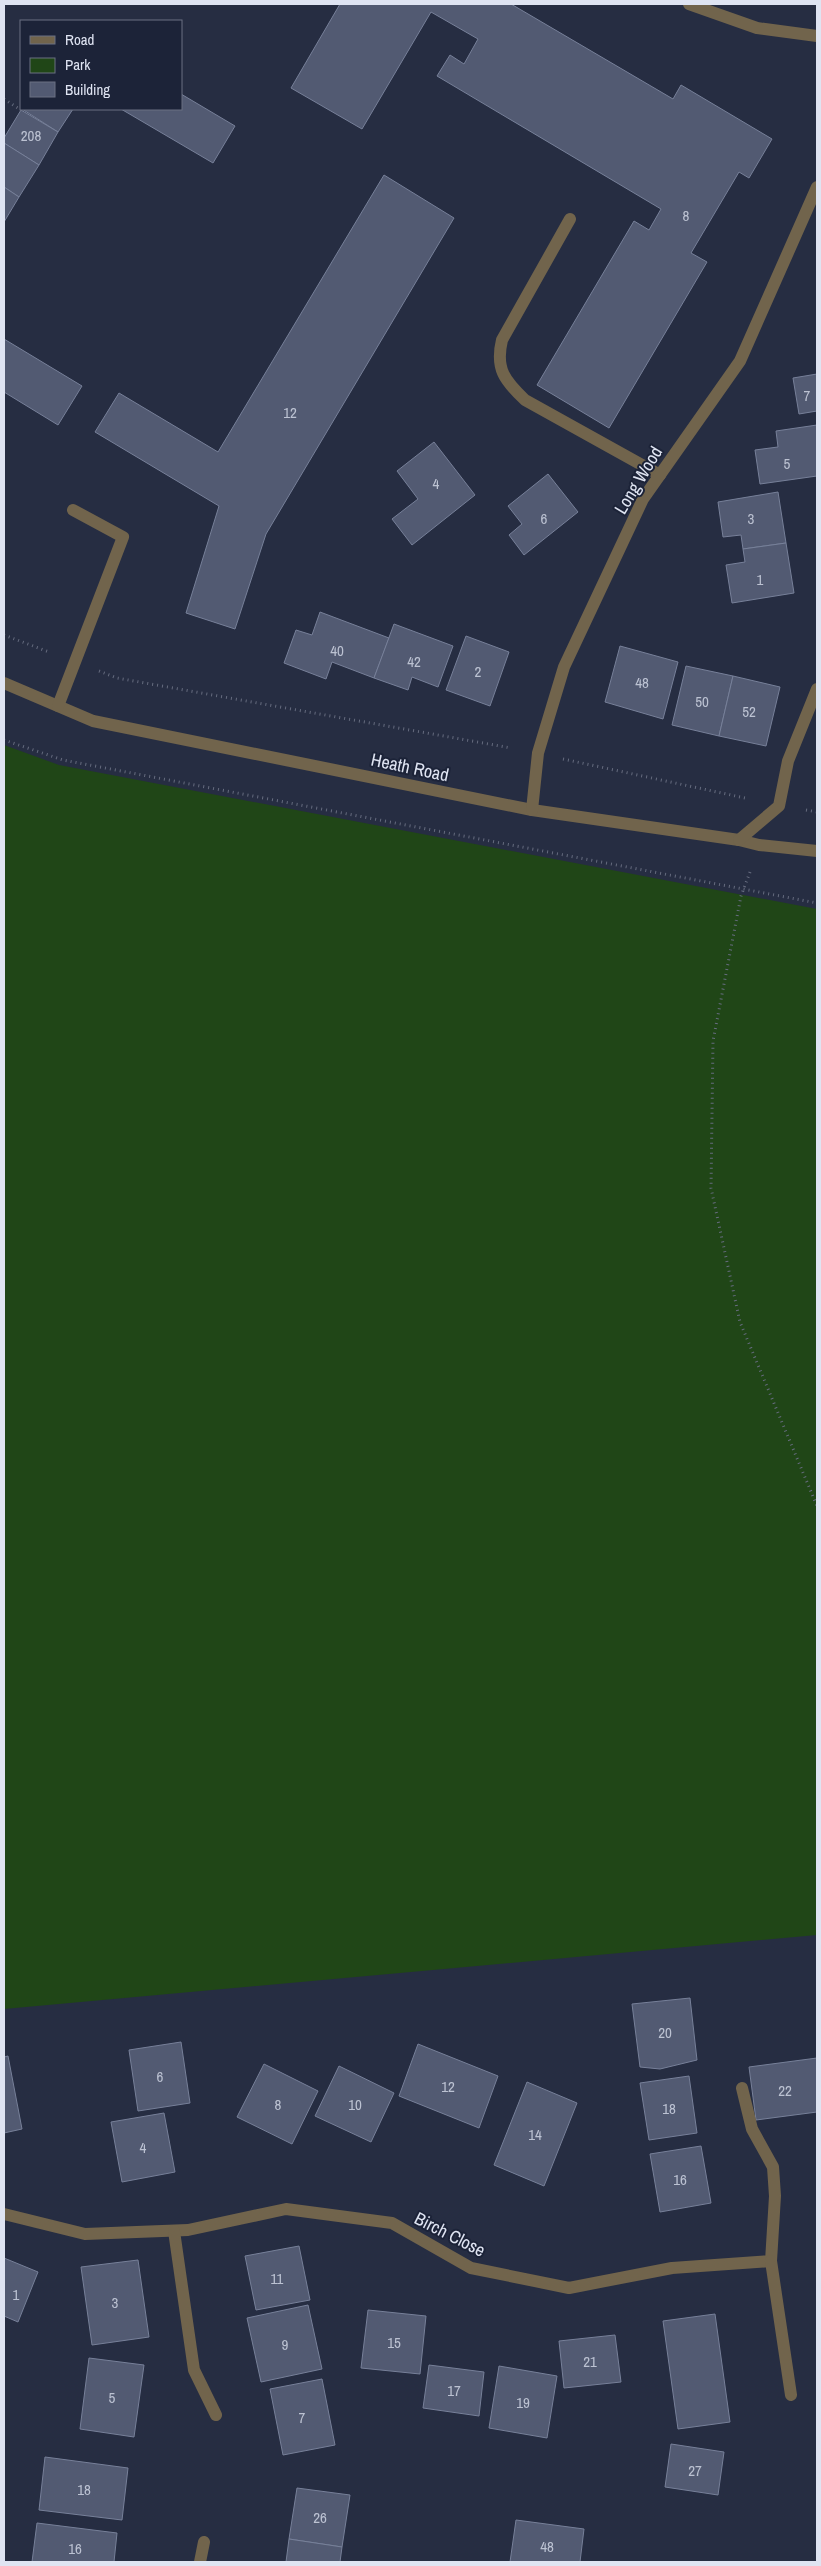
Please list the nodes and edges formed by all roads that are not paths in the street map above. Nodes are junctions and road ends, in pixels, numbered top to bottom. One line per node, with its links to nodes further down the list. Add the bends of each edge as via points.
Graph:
1 (690, 4): 2 (street, via 757,28)
2 (817, 36)
3 (817, 187): 5 (street, Long Wood, via 740,361)
4 (570, 219): 5 (street, via 502,340 498,356 502,372 524,400)
5 (660, 474): 10 (street, Long Wood, via 643,499 564,667 538,753)
6 (73, 510): 9 (street, via 123,537)
7 (4, 683): 9 (street, Heath Road)
8 (817, 689): 11 (street, via 788,761 779,806)
9 (58, 706): 10 (street, Heath Road, via 93,720)
10 (532, 810): 11 (street, Heath Road)
11 (739, 840): 12 (street, Heath Road)
12 (817, 851)
13 (742, 2088): 16 (street, via 752,2129 773,2167 775,2196)
14 (4, 2214): 15 (street, Birch Close, via 85,2234)
15 (174, 2231): 16 (street, Birch Close, via 286,2209 392,2223 471,2268 569,2288 672,2268); 18 (street, via 194,2370)
16 (771, 2261): 17 (street)
17 (791, 2395)
18 (216, 2415)
19 (204, 2542): 20 (street)
20 (200, 2562)

